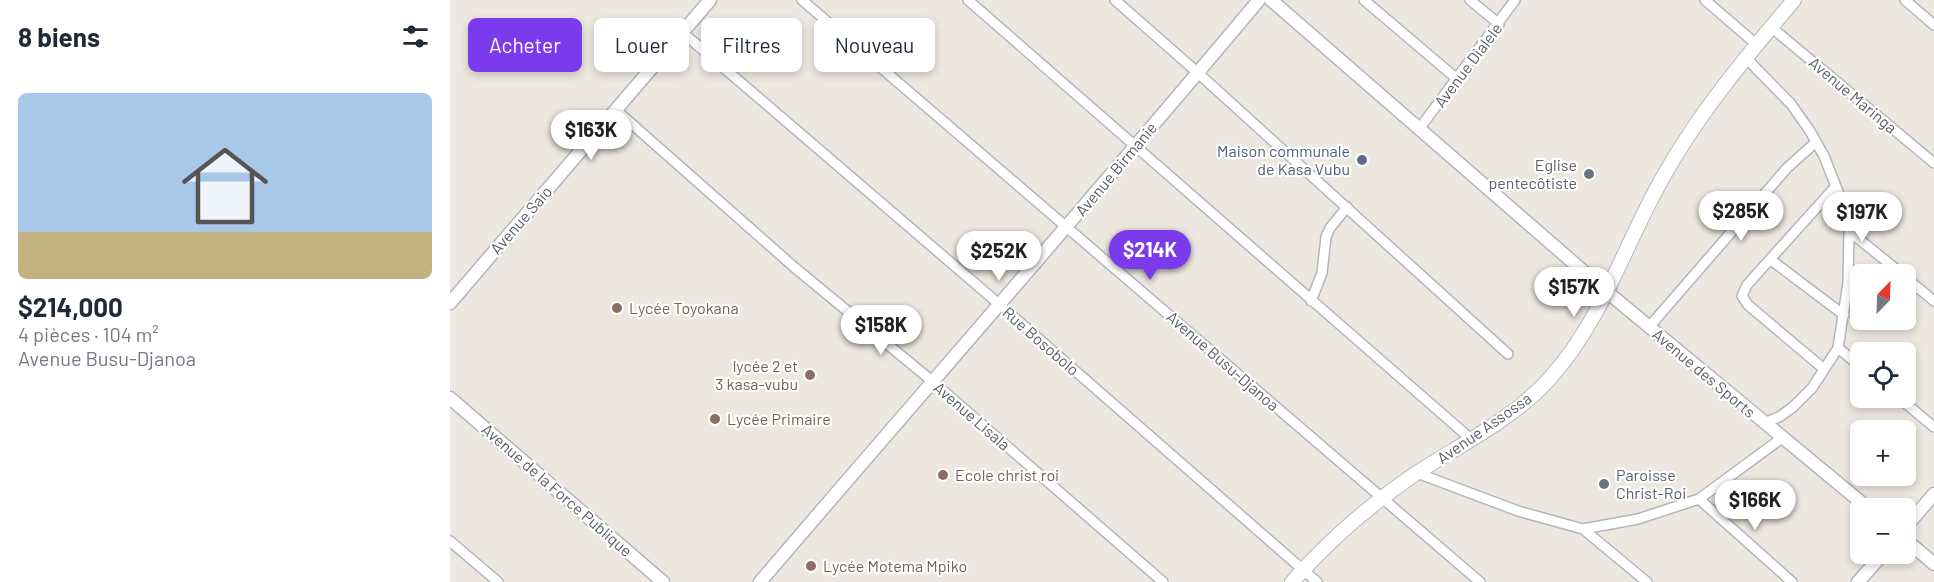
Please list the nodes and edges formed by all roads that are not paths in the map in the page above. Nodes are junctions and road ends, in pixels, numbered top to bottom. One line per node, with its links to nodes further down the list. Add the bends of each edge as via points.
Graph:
1 (710, 0): 13 (street, Avenue Saio)
2 (802, 0): 30 (street, Avenue Busu-Djanoa)
3 (1115, 0): 21 (street)
4 (1259, 0): 21 (street, Avenue Birmanie)
5 (1271, 0): 24 (street, Avenue des Sports)
6 (1364, 0): 22 (street)
7 (1470, 0): 14 (street)
8 (1515, 0): 14 (street, Avenue Dialele)
9 (1705, 0): 18 (street)
10 (1794, 0): 16 (main road, Avenue Assossa)
11 (1905, 0): 15 (street)
12 (974, 2): 26 (street)
13 (689, 24)
14 (1499, 24): 22 (street, Avenue Dialele)
15 (1934, 25)
16 (1771, 27): 18 (main road, Avenue Assossa); 27 (street, Avenue Maringa)
17 (689, 38): 39 (street, Rue Bosobolo)
18 (1756, 44): 19 (main road, Avenue Assossa)
19 (1745, 57): 25 (street, via 1791,104); 35 (main road, Avenue Assossa, via 1708,105 1663,177)
20 (648, 72): 23 (street, Avenue Saio)
21 (1198, 73): 26 (street, Avenue Birmanie); 29 (street)
22 (1457, 80): 24 (street, Avenue Dialele)
23 (616, 110): 38 (street, Avenue Saio); 46 (street, Avenue Lisala, via 794,267)
24 (1419, 129): 35 (street, Avenue des Sports)
25 (1816, 142): 28 (street); 41 (street, via 1787,168)
26 (1135, 146): 30 (street, Avenue Birmanie); 36 (street)
27 (1934, 163)
28 (1836, 186): 31 (street); 32 (street)
29 (1347, 207): 36 (street, via 1326,237 1322,273); 43 (street)
30 (1067, 227): 39 (street, Avenue Birmanie); 55 (street, Avenue Busu-Djanoa)
31 (1849, 231): 33 (street); 40 (street)
32 (1771, 260): 40 (street); 45 (street, via 1747,285 1742,296)
33 (1889, 264)
34 (1916, 286): 37 (street)
35 (1606, 291): 41 (street, Avenue des Sports); 52 (main road, Avenue Assossa, via 1550,379 1514,411)
36 (1311, 301): 52 (street)
37 (1934, 301)
38 (450, 303)
39 (1000, 305): 46 (street, Avenue Birmanie); 64 (street, Rue Bosobolo)
40 (1845, 315): 42 (street)
41 (1649, 327): 49 (street, Avenue des Sports)
42 (1838, 348): 44 (street); 45 (street)
43 (1508, 354)
44 (1850, 358)
45 (1824, 369): 49 (street, via 1793,407)
46 (932, 381): 67 (street, Avenue Birmanie); 68 (street, Avenue Lisala)
47 (450, 398): 66 (street, Avenue de la Force Publique)
48 (1911, 408): 50 (street)
49 (1764, 423): 51 (street, Avenue des Sports)
50 (1934, 427)
51 (1782, 438): 56 (street, Avenue des Sports); 57 (street)
52 (1472, 440): 53 (main road, Avenue Assossa)
53 (1417, 473): 55 (main road, Avenue Assossa); 59 (street)
54 (1934, 494): 58 (street)
55 (1382, 498): 64 (main road, Avenue Assossa); 71 (street, Avenue Busu-Djanoa)
56 (1856, 498)
57 (1699, 500): 59 (street, via 1638,519); 73 (street)
58 (1916, 515)
59 (1583, 529): 72 (street)
60 (450, 541): 65 (street)
61 (1916, 548): 63 (street)
62 (1874, 564): 74 (street)
63 (1934, 564)
64 (1303, 570): 69 (main road, Avenue Assossa); 70 (street, Rue Bosobolo)
65 (498, 582)
66 (663, 582)
67 (760, 582)
68 (1163, 582)
69 (1292, 582)
70 (1317, 582)
71 (1480, 582)
72 (1647, 582)
73 (1792, 582)
74 (1858, 582)

